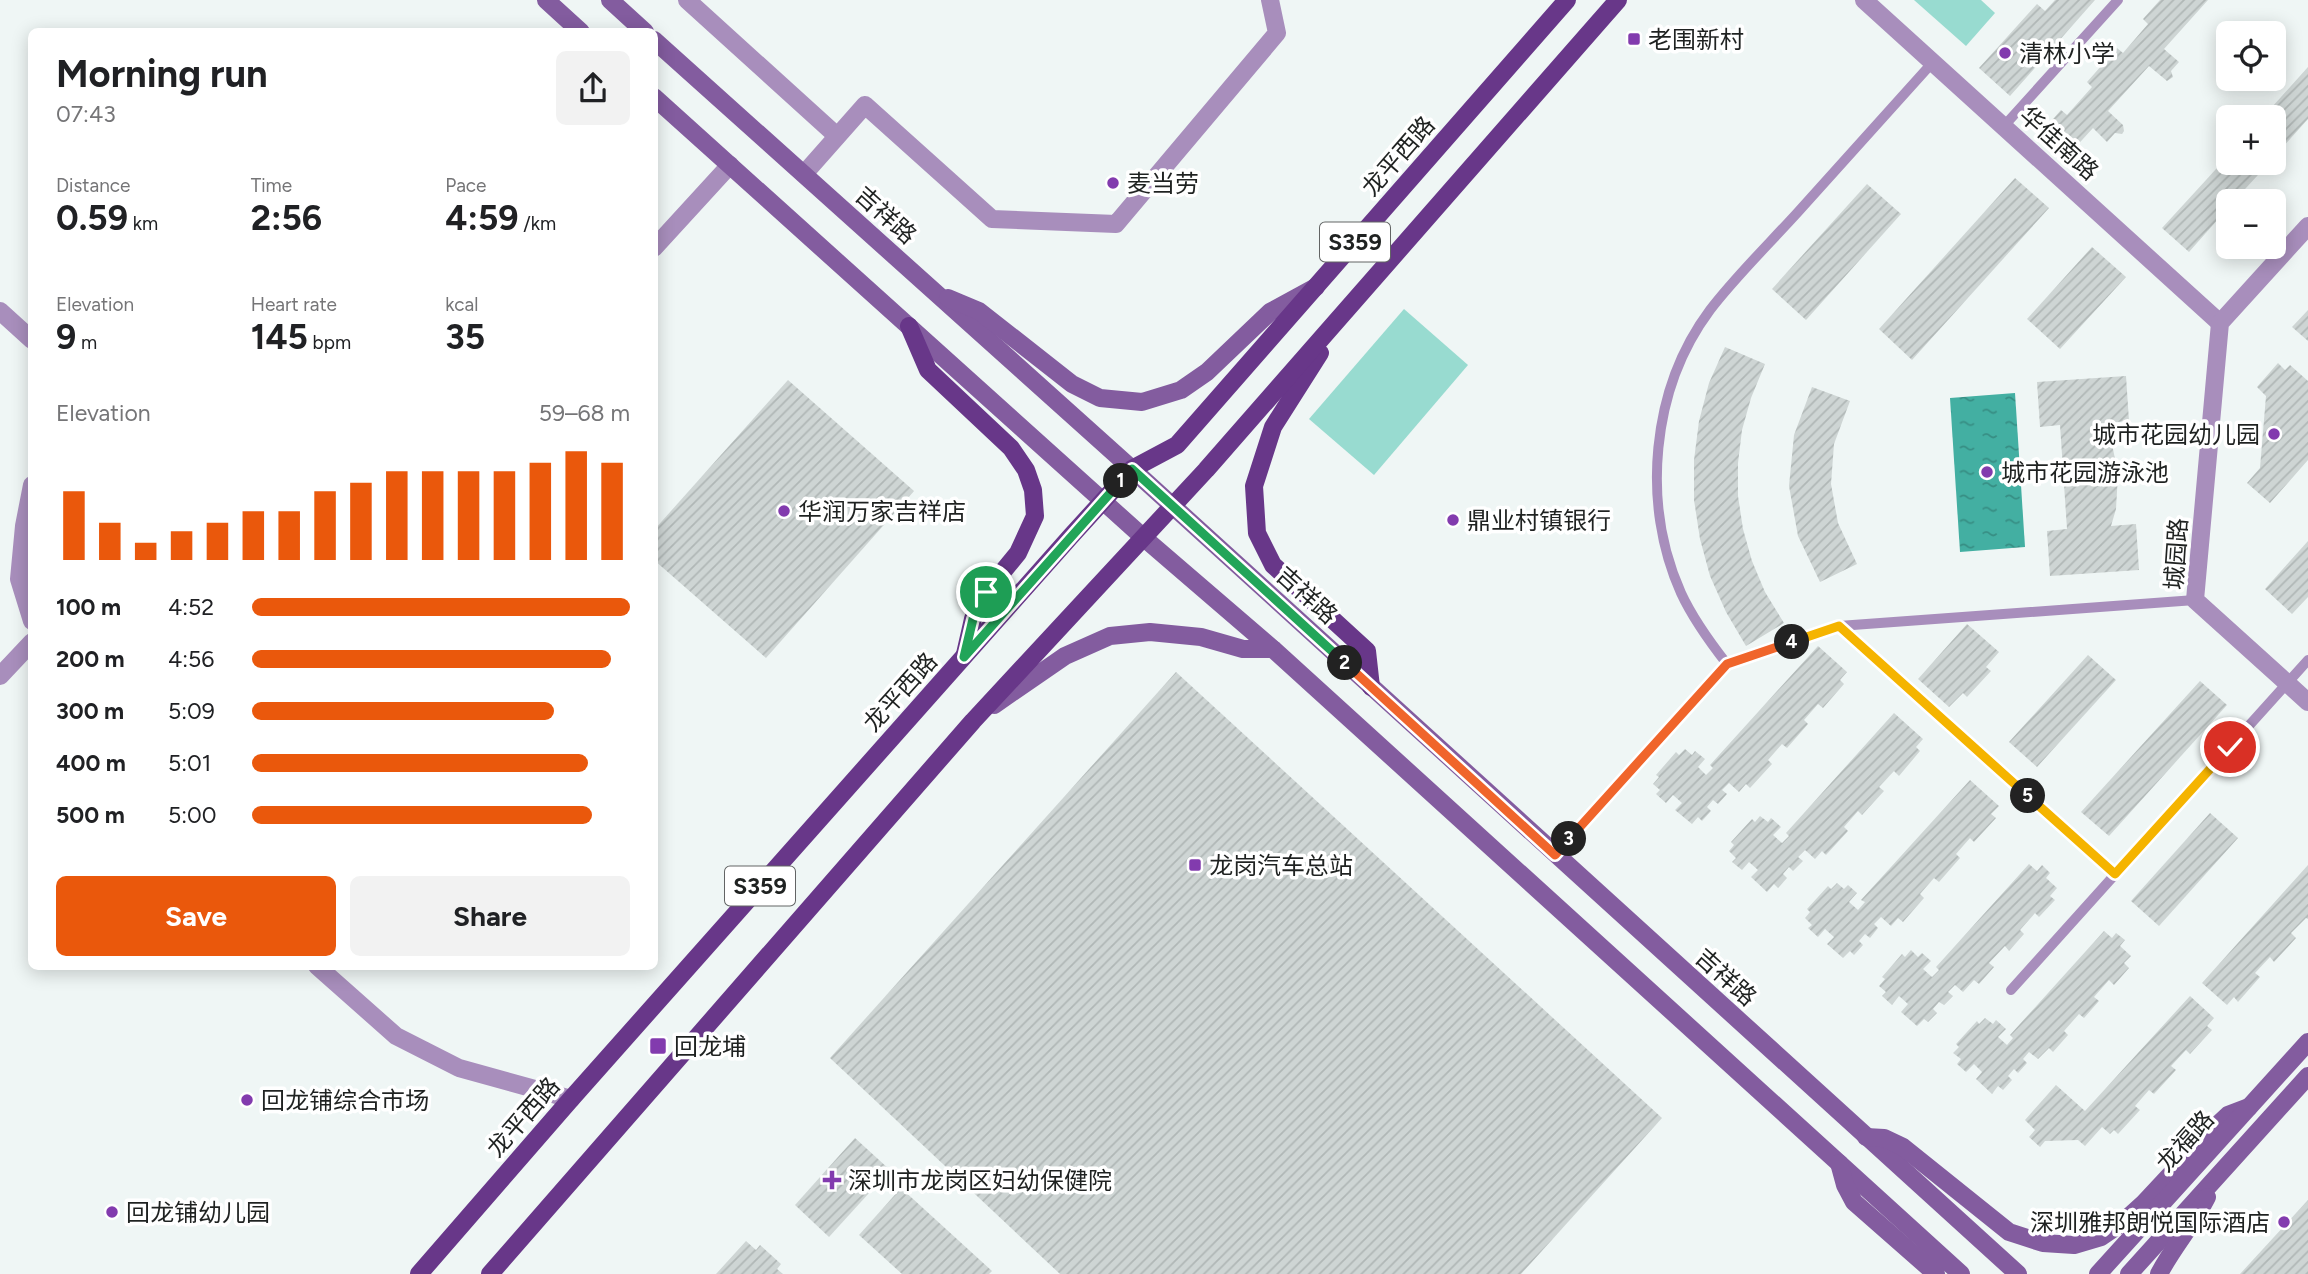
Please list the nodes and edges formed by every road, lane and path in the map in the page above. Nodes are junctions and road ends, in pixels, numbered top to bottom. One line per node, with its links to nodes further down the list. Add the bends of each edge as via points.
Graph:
1 (546, 0): 9 (main road)
2 (610, 0): 10 (main road)
3 (687, 0): 15 (street)
4 (1270, 0): 15 (street, via 1277,33 1116,224 992,219 865,106)
5 (1567, 0): 20 (main road, 龙平西路 / S359)
6 (1618, 0): 22 (main road, S359)
7 (1864, 0): 12 (street, 华佳南路)
8 (2118, 0): 14 (lane)
9 (577, 28)
10 (641, 28)
11 (658, 44): 17 (main road, 吉祥路)
12 (1933, 62): 14 (street, 华佳南路); 39 (lane, via 1710,310 1670,390 1658,449 1663,536 1689,608)
13 (658, 101): 16 (main road)
14 (2004, 126): 24 (street, 华佳南路)
15 (837, 136): 17 (street)
16 (730, 165): 19 (street); 25 (main road)
17 (804, 174): 21 (main road, 吉祥路)
18 (2308, 226): 24 (street)
19 (658, 244)
20 (1316, 287): 21 (main road, via 1270,312 1207,372 1181,390 1142,402 1100,398 1072,384 979,310); 27 (main road, 龙平西路 / S359, via 1177,445)
21 (937, 294): 27 (main road, 吉祥路)
22 (1350, 306): 30 (main road, S359); 42 (main road, via 1273,427 1254,485 1257,533 1273,565 1367,651)
23 (0, 311): 26 (street)
24 (2220, 323): 32 (street, 城园路)
25 (909, 326): 28 (main road); 37 (main road, via 928,370 1011,448 1033,490 1035,516 1018,553 986,592 973,619)
26 (28, 336)
27 (1132, 469): 28 (main road, 龙平西路 / S359); 30 (main road, 吉祥路)
28 (1103, 501): 31 (main road); 37 (main road, 龙平西路 / S359)
29 (28, 506): 33 (street, via 19,579)
30 (1173, 506): 31 (main road, S359); 42 (main road, 吉祥路)
31 (1144, 538): 36 (main road); 44 (main road, S359)
32 (2195, 600): 34 (lane); 41 (street, 城园路)
33 (28, 608)
34 (1839, 626): 39 (lane); 46 (lane)
35 (28, 646): 40 (street)
36 (1273, 649): 44 (main road, via 1243,649 1201,637 1150,632 1110,636 1065,656); 54 (main road)
37 (964, 657): 51 (main road, 龙平西路 / S359)
38 (2308, 660): 41 (lane)
39 (1727, 664): 45 (lane)
40 (0, 676)
41 (2287, 684): 43 (street, 城园路); 46 (lane)
42 (1371, 687): 45 (main road, 吉祥路)
43 (2308, 702)
44 (973, 721): 57 (main road, S359)
45 (1555, 855): 53 (main road, 吉祥路)
46 (2115, 874): 48 (lane)
47 (322, 970): 51 (street, via 397,1036 459,1068)
48 (2011, 990)
49 (2308, 1042): 52 (main road, 龙福路)
50 (2308, 1076): 55 (main road, 龙福路)
51 (571, 1099): 56 (main road, 龙平西路 / S359)
52 (2249, 1108): 53 (main road, via 2228,1115 2123,1222 2101,1237 2074,1245 2043,1243 2009,1232 1903,1147 1884,1138); 61 (main road, 龙福路)
53 (1866, 1137): 60 (main road, 吉祥路)
54 (1839, 1163): 58 (main road, via 1854,1202); 59 (main road)
55 (2218, 1175): 62 (main road, 龙福路); 63 (main road)
56 (419, 1274)
57 (490, 1274)
58 (1936, 1274)
59 (1961, 1274)
60 (2018, 1274)
61 (2098, 1274)
62 (2129, 1274)
63 (2159, 1274)

